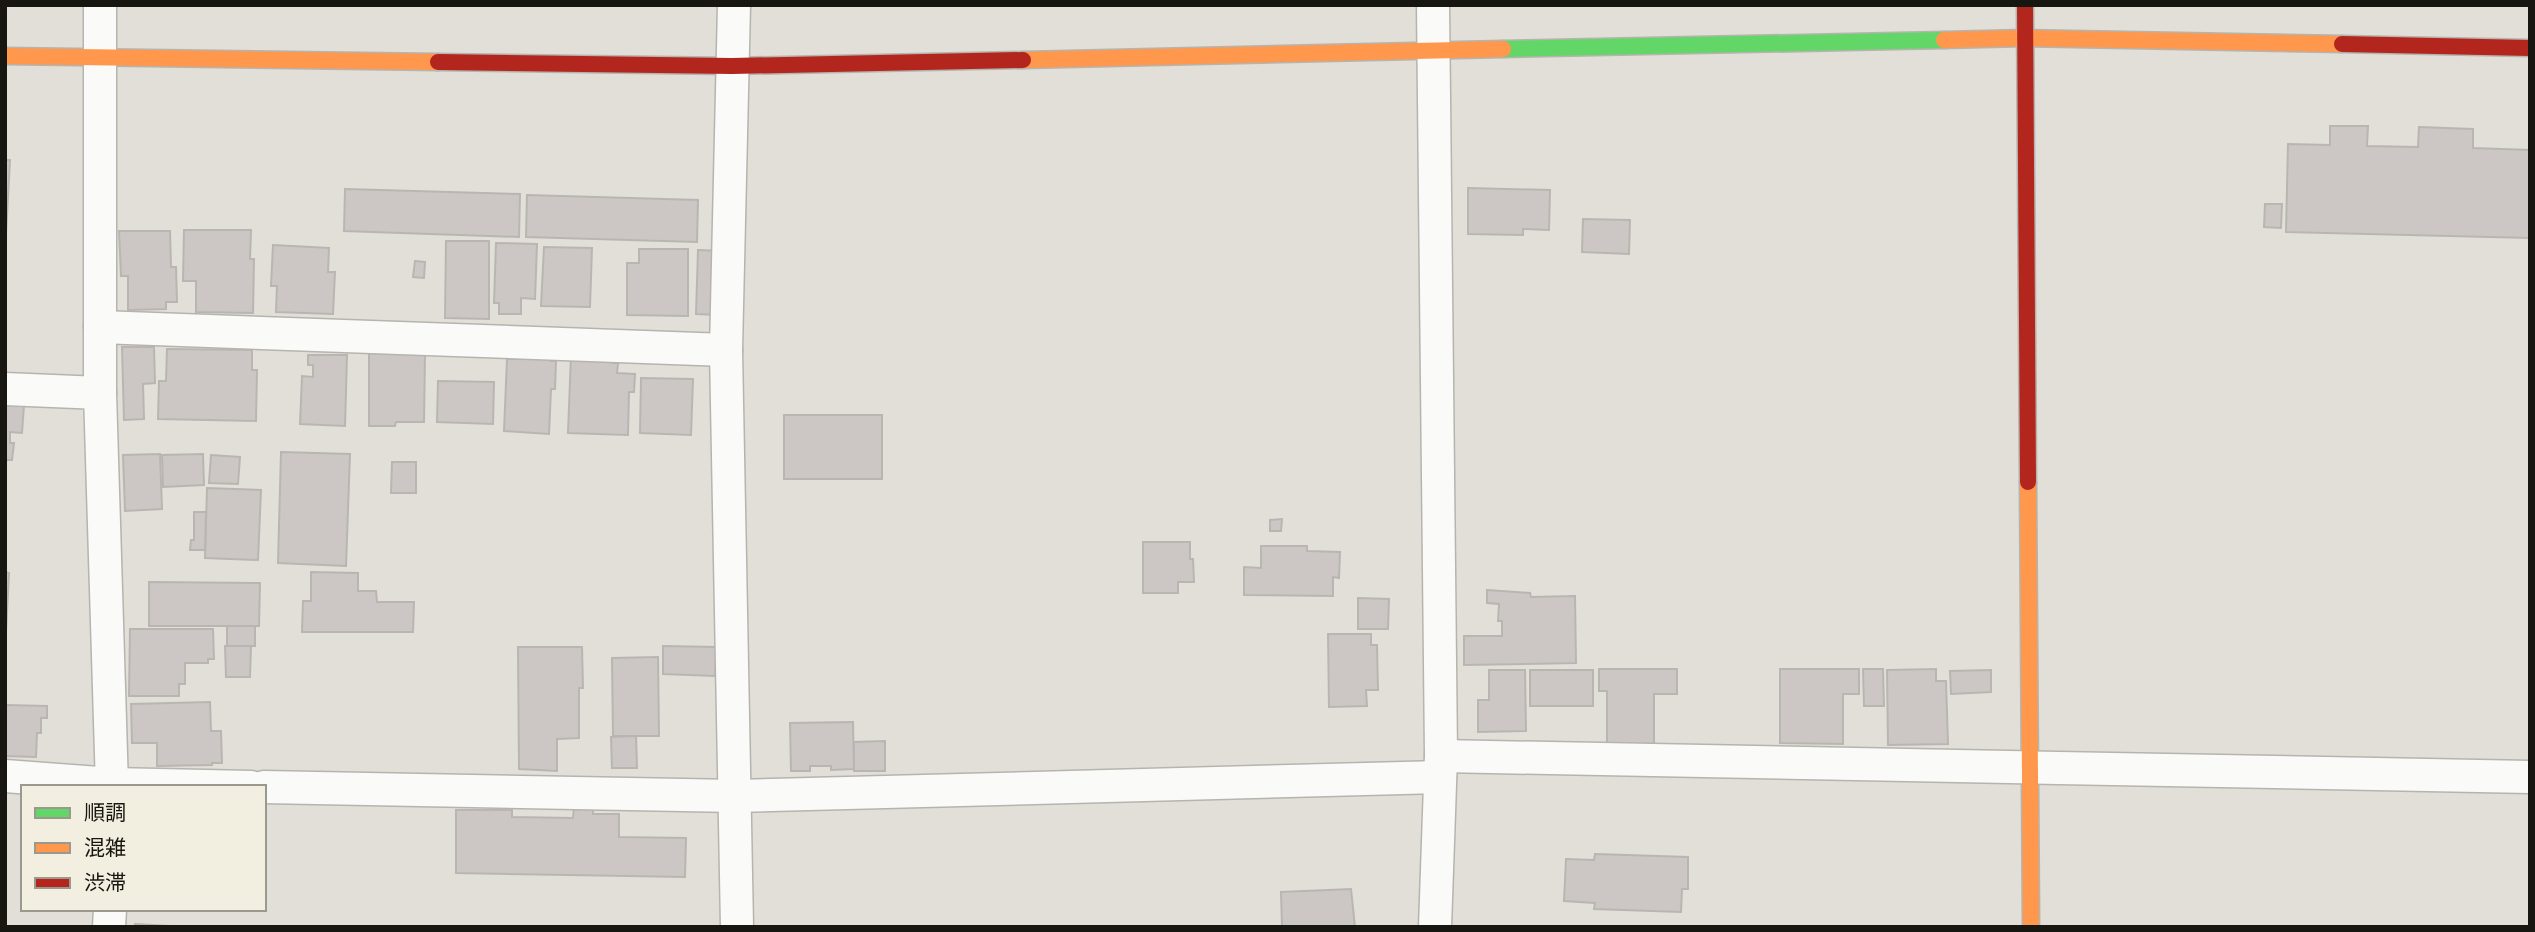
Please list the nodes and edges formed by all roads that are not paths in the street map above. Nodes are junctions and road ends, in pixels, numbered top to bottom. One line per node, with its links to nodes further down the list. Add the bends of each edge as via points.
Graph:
1 (100, 5): 9 (street)
2 (734, 5): 10 (street)
3 (1433, 5): 7 (street)
4 (2025, 5): 5 (street)
5 (2025, 38): 6 (street); 7 (street); 16 (street)
6 (2530, 48)
7 (1433, 49): 10 (street); 15 (street)
8 (5, 56): 9 (street)
9 (101, 58): 10 (street); 11 (street)
10 (732, 66): 12 (street)
11 (100, 327): 12 (street); 14 (street)
12 (726, 350): 21 (street)
13 (5, 389): 14 (street)
14 (100, 393): 19 (street)
15 (1440, 766): 16 (street); 21 (street); 23 (street)
16 (2029, 768): 18 (street); 24 (street)
17 (5, 776): 19 (street)
18 (2530, 777)
19 (112, 785)
20 (266, 787): 21 (street)
21 (736, 796): 22 (street)
22 (737, 927)
23 (1435, 927)
24 (2031, 927)

